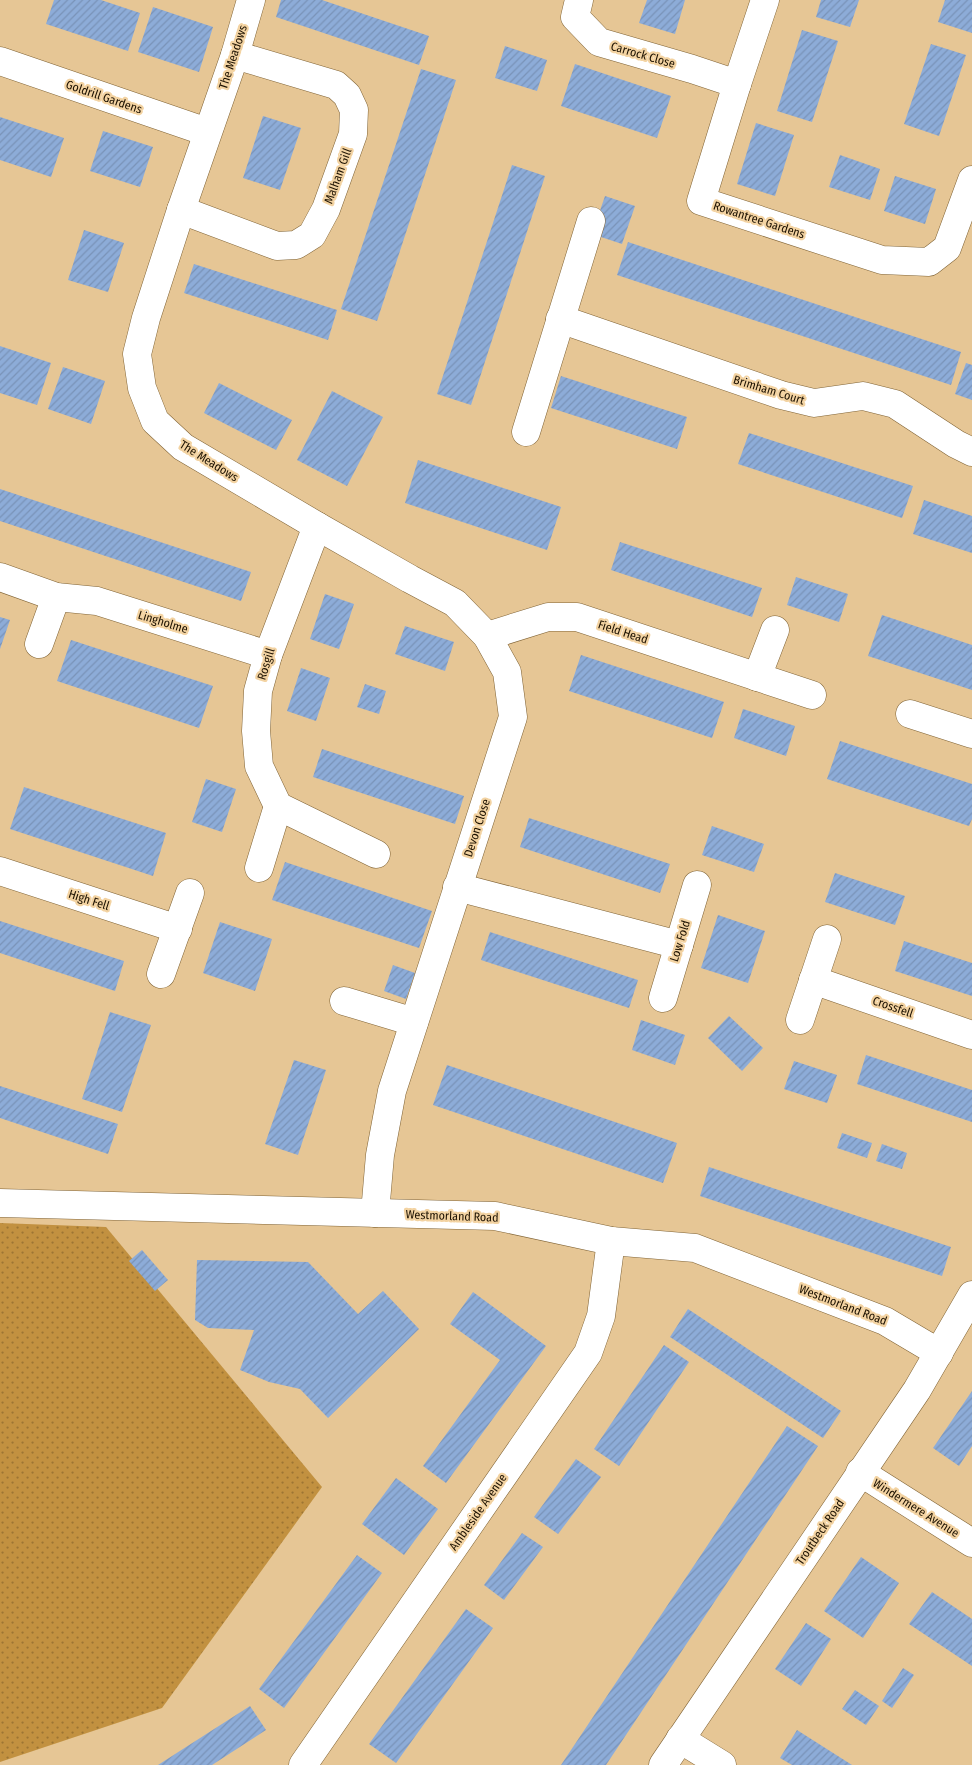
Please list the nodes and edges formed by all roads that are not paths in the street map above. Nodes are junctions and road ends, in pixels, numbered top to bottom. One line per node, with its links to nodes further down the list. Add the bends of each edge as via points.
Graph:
1 (252, 0): 4 (street, The Meadows)
2 (579, 0): 6 (street, Carrock Close, via 575,17 599,42)
3 (765, 0): 6 (street, Rowantree Gardens)
4 (235, 55): 7 (street, The Meadows); 9 (street, Malham Gill, via 336,85 354,110 353,134 326,210 312,235 296,244 277,246)
5 (0, 61): 7 (street, Goldrill Gardens)
6 (737, 84): 8 (street, Rowantree Gardens, via 701,201 882,260 929,262 948,248)
7 (207, 132): 9 (street, The Meadows)
8 (972, 180)
9 (181, 210): 14 (street, The Meadows, via 137,354 142,388 155,421 183,447)
10 (591, 221): 11 (street)
11 (560, 319): 12 (street); 13 (street, Brimham Court, via 814,404 863,396 896,404)
12 (526, 432)
13 (972, 452)
14 (317, 526): 18 (street, The Meadows, via 456,603); 20 (street, Rosgill)
15 (0, 577): 16 (street, Lingholme)
16 (56, 597): 19 (street); 20 (street, Lingholme, via 97,601)
17 (775, 630): 21 (street)
18 (486, 636): 21 (street, Field Head, via 548,617 577,617); 30 (street, Devon Close, via 507,672 513,717)
19 (39, 644)
20 (268, 655): 25 (street, Rosgill, via 258,691 256,731 260,766)
21 (757, 677): 22 (street, Field Head)
22 (812, 695)
23 (910, 714): 24 (street)
24 (972, 734)
25 (278, 806): 26 (street); 27 (street)
26 (376, 854)
27 (259, 868)
28 (0, 871): 32 (street, High Fell)
29 (697, 884): 34 (street, Low Fold)
30 (457, 887): 34 (street); 40 (street, Devon Close)
31 (190, 893): 32 (street)
32 (178, 929): 35 (street)
33 (827, 939): 36 (street)
34 (679, 945): 37 (street, Low Fold)
35 (161, 974)
36 (813, 980): 39 (street); 41 (street, Crossfell)
37 (663, 998)
38 (344, 1000): 40 (street)
39 (800, 1020)
40 (414, 1022): 43 (street, Devon Close, via 392,1091 380,1155)
41 (972, 1035)
42 (0, 1203): 43 (street, Westmorland Road)
43 (375, 1213): 44 (street, Westmorland Road, via 495,1216)
44 (611, 1241): 46 (street, Westmorland Road, via 696,1248 885,1321); 50 (street, Ambleside Avenue, via 601,1316 588,1353)
45 (972, 1295): 46 (street, Troutbeck Road)
46 (938, 1353): 47 (street, Troutbeck Road, via 917,1390)
47 (860, 1472): 48 (street, Windermere Avenue); 49 (street, Troutbeck Road)
48 (972, 1543)
49 (680, 1739): 51 (street, Troutbeck Road); 52 (street)
50 (303, 1765)
51 (663, 1765)
52 (722, 1765)

